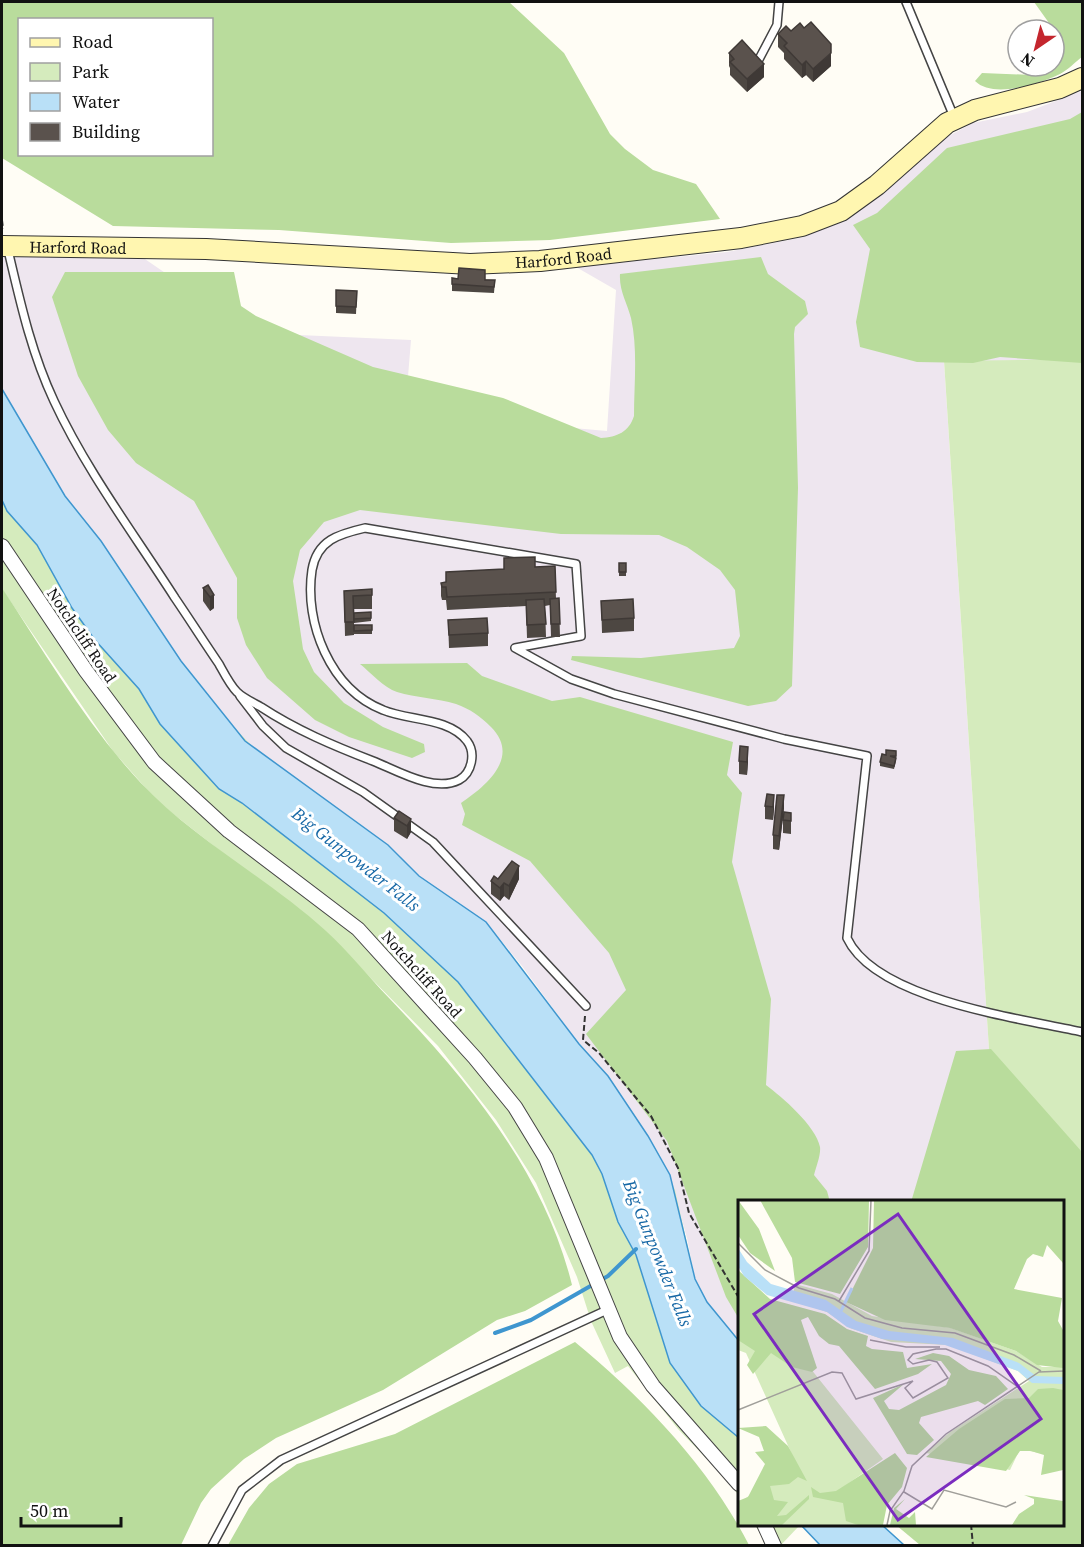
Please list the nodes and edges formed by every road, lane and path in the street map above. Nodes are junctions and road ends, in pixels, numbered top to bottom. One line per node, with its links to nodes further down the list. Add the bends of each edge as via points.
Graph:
1 (779, 2): 3 (lane, via 777,25)
2 (906, 2): 5 (lane)
3 (757, 63)
4 (1083, 78): 5 (main road, Harford Road)
5 (955, 119): 6 (main road, Harford Road, via 939,128 877,185 841,211 802,226 741,238 540,261 470,264 206,249)
6 (4, 246): 8 (lane, via 26,327 54,401 85,458)
7 (2, 546): 12 (street, Notchcliff Road, via 86,671 154,762 229,831 358,929 515,1107 546,1158)
8 (237, 692): 9 (lane, via 286,748 363,792 433,842); 10 (lane, via 288,725 365,758 421,780 443,784 459,780 471,763 467,741 443,724 383,710 361,698 325,655 314,626 310,587 318,550 329,539 365,528 576,564 580,636 515,648 571,679 614,694 784,739 867,756 847,938 852,949 877,971 912,989 975,1008)
9 (586, 1006): 11 (path, via 583,1040 599,1053 651,1116 678,1168 689,1213)
10 (1083, 1032)
11 (738, 1296)
12 (607, 1310): 13 (street, Notchcliff Road, via 653,1386); 16 (lane, via 281,1460 242,1490)
13 (738, 1483)
14 (765, 1526): 17 (street)
15 (971, 1526): 18 (path)
16 (212, 1545)
17 (774, 1545)
18 (973, 1545)

